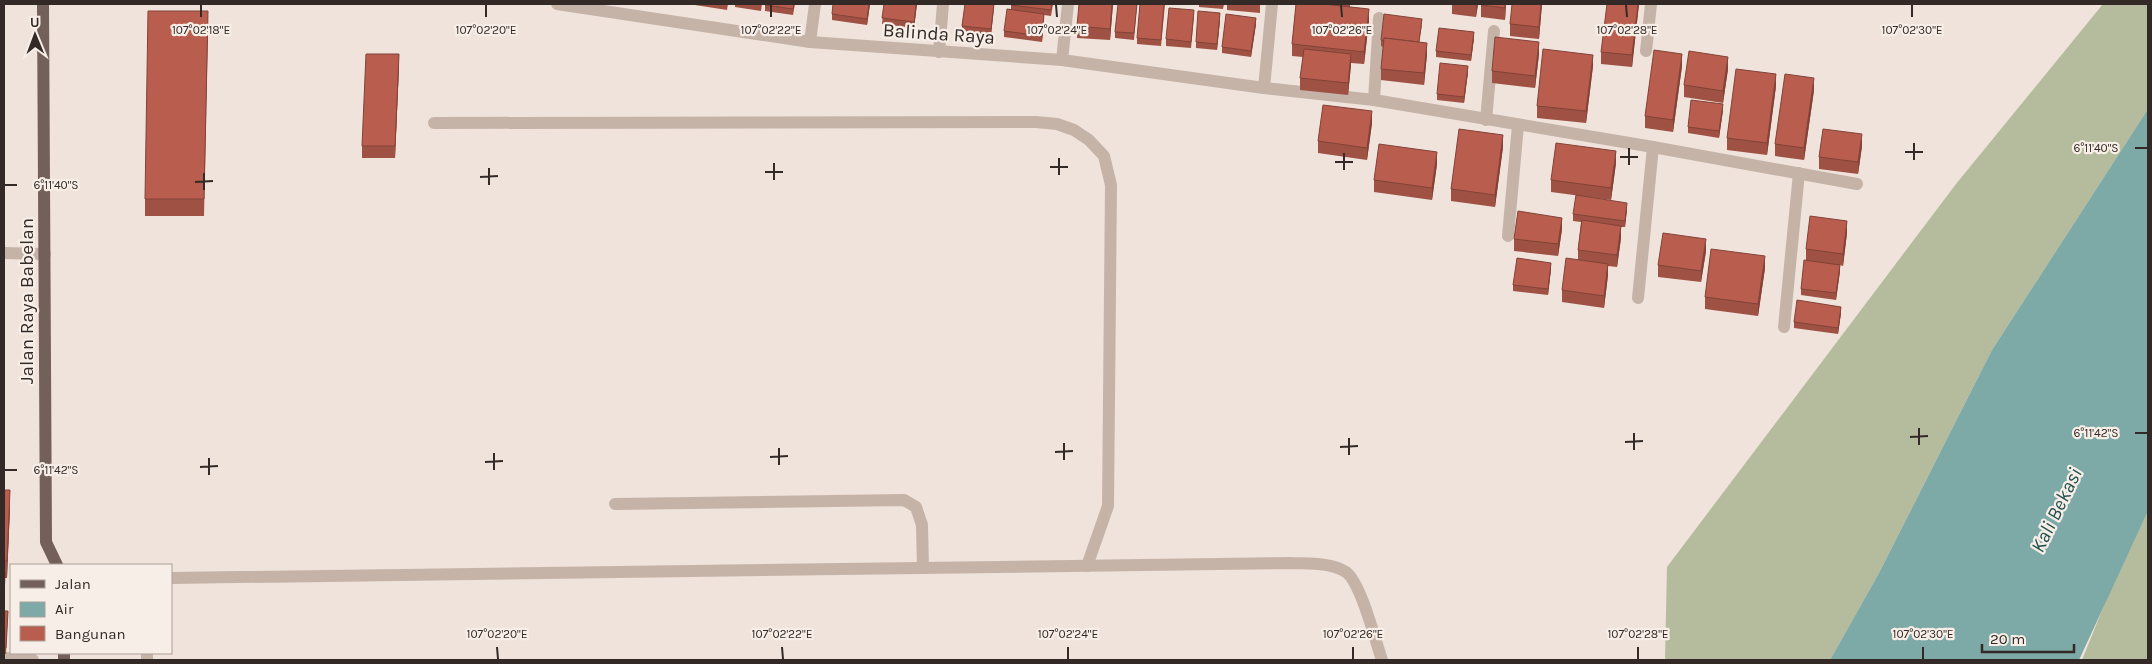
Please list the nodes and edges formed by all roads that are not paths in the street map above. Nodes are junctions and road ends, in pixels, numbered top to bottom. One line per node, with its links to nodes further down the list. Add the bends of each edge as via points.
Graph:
1 (43, 4): 24 (main road, Jalan Raya Babelan)
2 (557, 4): 10 (street, Balinda Raya)
3 (814, 4): 10 (street)
4 (943, 4): 12 (street)
5 (1068, 4): 13 (street)
6 (1272, 4): 14 (street)
7 (1651, 4): 11 (street)
8 (1379, 18): 15 (street)
9 (1494, 31): 16 (street)
10 (810, 42): 12 (street, Balinda Raya)
11 (1646, 51)
12 (939, 52): 13 (street, Balinda Raya)
13 (1062, 60): 14 (street, Balinda Raya)
14 (1264, 88): 15 (street, Balinda Raya)
15 (1374, 100): 16 (street, Balinda Raya)
16 (1486, 120): 18 (street, Balinda Raya)
17 (434, 123): 29 (street, via 1036,122 1057,124 1089,140 1104,156 1111,185 1112,260 1108,506)
18 (1518, 125): 19 (street, Balinda Raya); 22 (street)
19 (1652, 147): 20 (street, Balinda Raya); 25 (street)
20 (1799, 173): 21 (street, Balinda Raya); 26 (street)
21 (1857, 184)
22 (1508, 236)
23 (4, 253): 24 (street)
24 (45, 254): 28 (main road, Jalan Raya Babelan, via 46,542)
25 (1638, 298)
26 (1784, 327)
27 (615, 504): 30 (street, via 904,500 916,507 922,525)
28 (57, 564)
29 (1087, 566): 30 (street); 34 (street, via 1289,563 1324,565 1345,571 1355,581)
30 (923, 568): 31 (street)
31 (172, 578)
32 (4, 658): 33 (street)
33 (34, 660)
34 (1382, 660)

